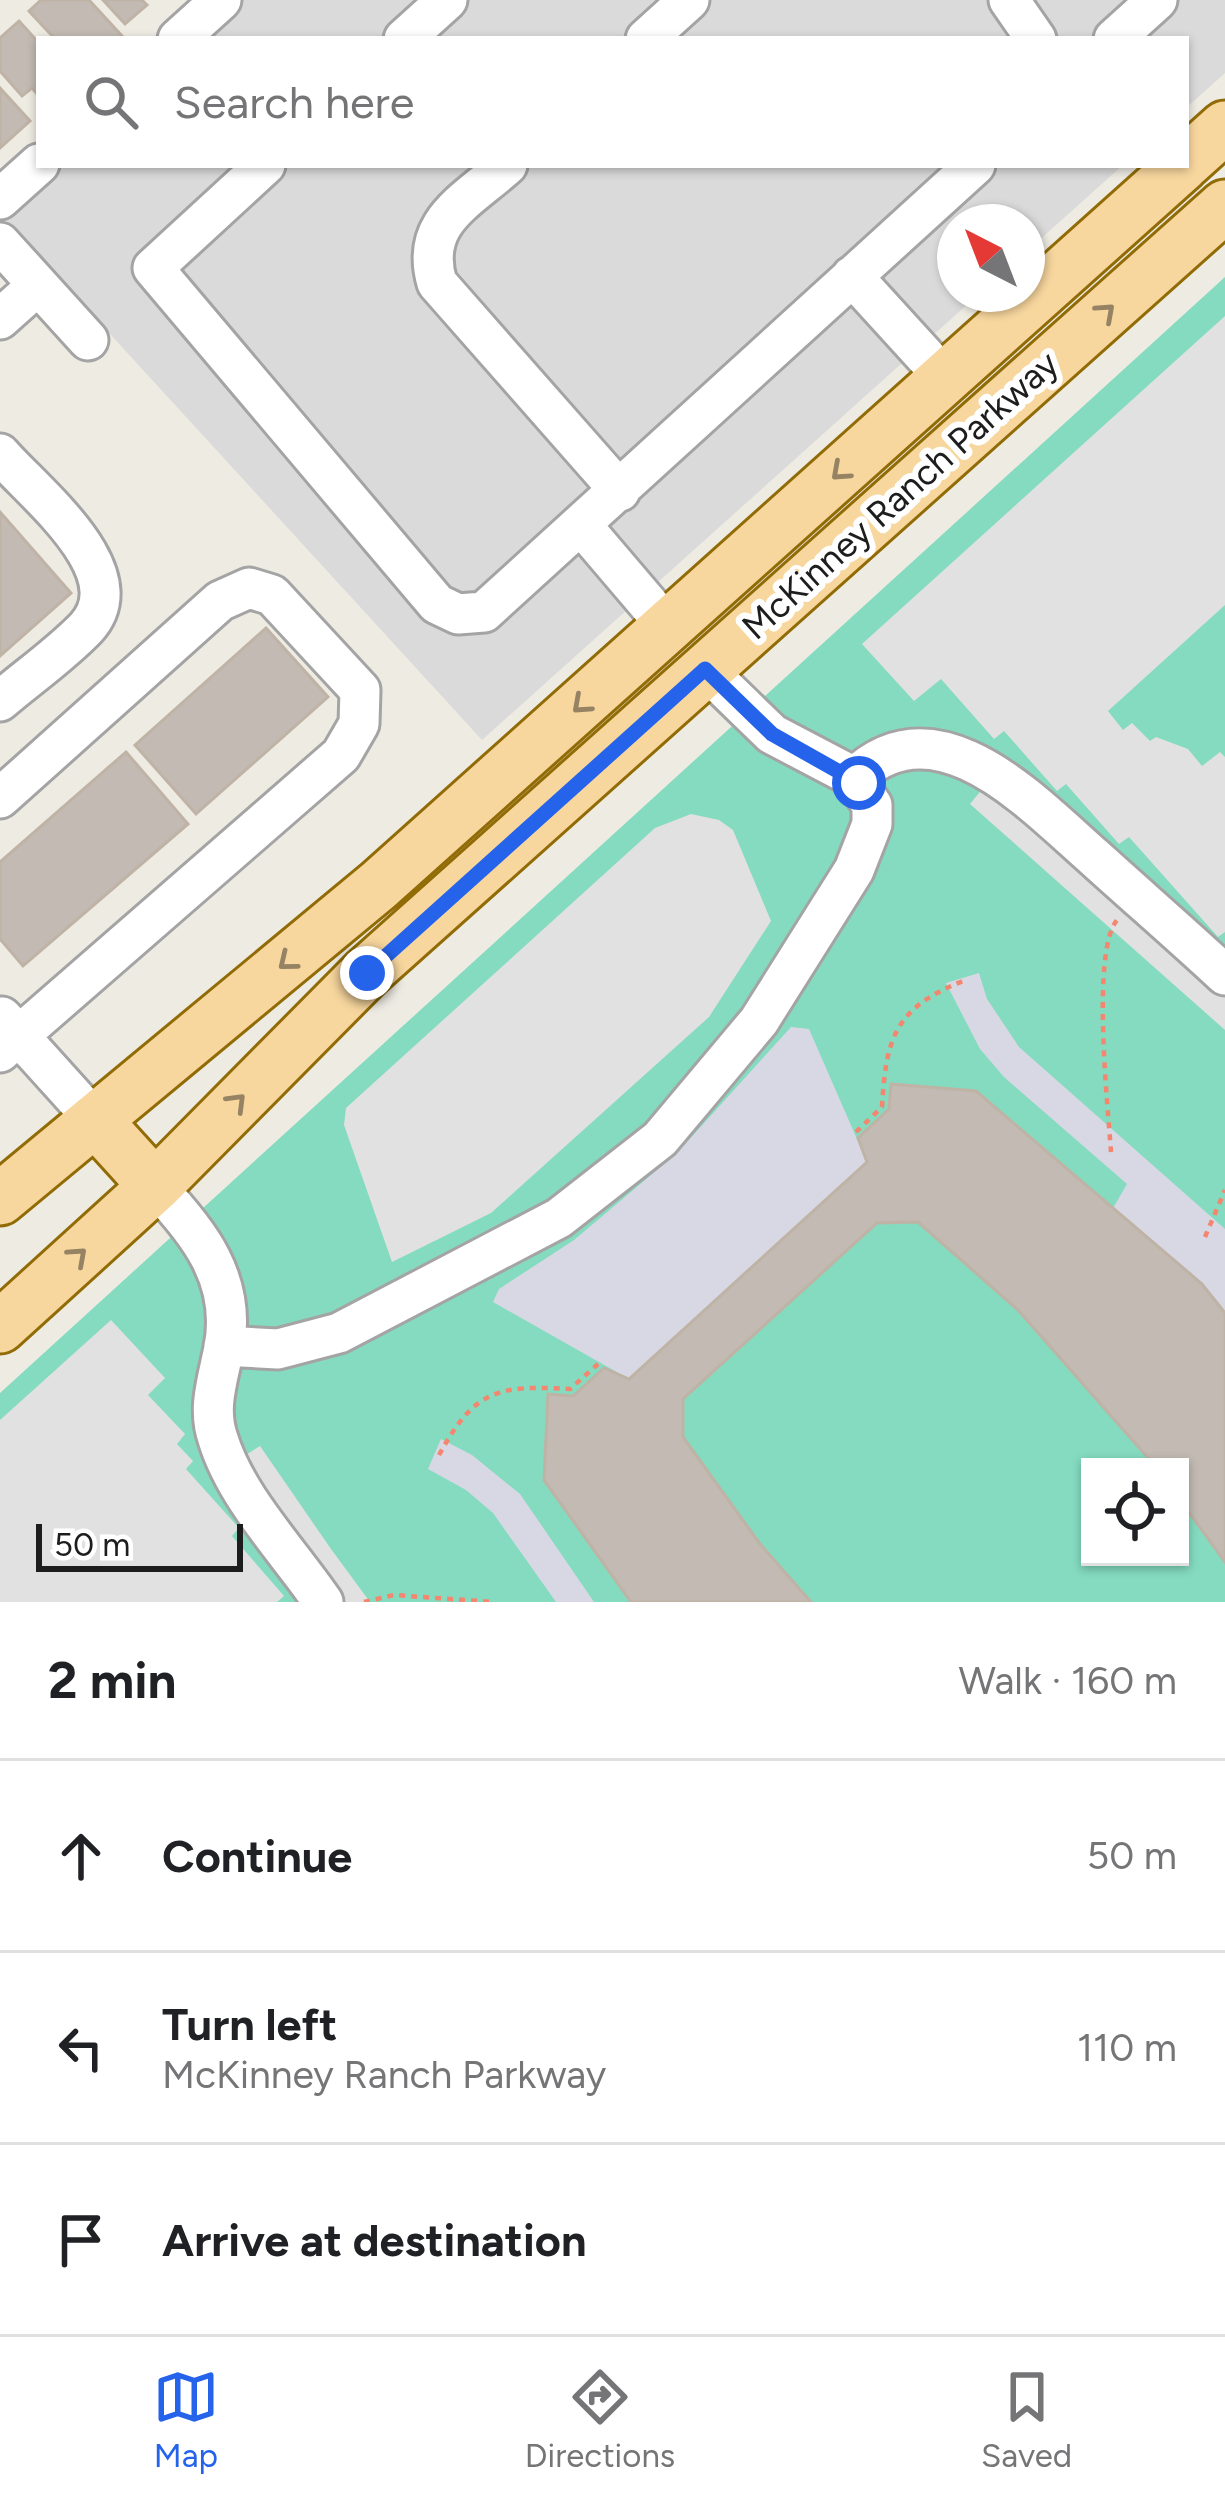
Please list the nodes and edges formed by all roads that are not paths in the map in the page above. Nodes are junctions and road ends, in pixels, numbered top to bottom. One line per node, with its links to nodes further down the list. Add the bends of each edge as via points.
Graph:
1 (221, 0): 6 (street)
2 (447, 0): 7 (street)
3 (689, 0): 8 (street)
4 (1009, 0): 9 (street)
5 (1157, 0): 10 (street)
6 (181, 36)
7 (407, 36)
8 (649, 36)
9 (1034, 36)
10 (1117, 36)
11 (1225, 128): 12 (main road, McKinney Ranch Parkway)
12 (1189, 160)
13 (36, 167): 18 (street)
14 (263, 168): 28 (street, via 153,268 437,604 458,614 484,612)
15 (504, 168): 27 (street, via 435,230 429,257 437,284)
16 (972, 168): 21 (street)
17 (1180, 168): 25 (main road, McKinney Ranch Parkway)
18 (0, 199)
19 (1225, 206): 30 (main road, McKinney Ranch Parkway, one-way to 19)
20 (0, 242): 22 (street)
21 (852, 276): 25 (street); 27 (street)
22 (38, 285): 23 (street); 24 (street)
23 (0, 319)
24 (88, 340)
25 (945, 378): 29 (main road, McKinney Ranch Parkway, one-way to 29)
26 (0, 454): 31 (street, via 94,559 104,594 89,625)
27 (620, 491): 28 (street)
28 (582, 526): 29 (street)
29 (668, 627): 30 (main road); 36 (main road, McKinney Ranch Parkway, one-way to 36, via 380,886)
30 (705, 669): 32 (street, via 772,734); 37 (main road, McKinney Ranch Parkway, one-way to 30, via 367,973)
31 (0, 701)
32 (854, 778): 34 (street, via 886,753 924,750 964,758 1004,779); 40 (street, via 873,816 854,870 759,1021 659,1139 559,1218 351,1328 278,1349)
33 (0, 797): 35 (street, via 220,601 249,588 272,595 360,690 359,724 341,755)
34 (1225, 975)
35 (6, 1034): 36 (street)
36 (95, 1120): 37 (main road); 38 (main road, McKinney Ranch Parkway)
37 (155, 1186): 39 (main road, McKinney Ranch Parkway, one-way to 37); 40 (street, via 211,1254 226,1307)
38 (0, 1199)
39 (0, 1327)
40 (224, 1346): 41 (street, via 213,1400 217,1438)
41 (323, 1602)

